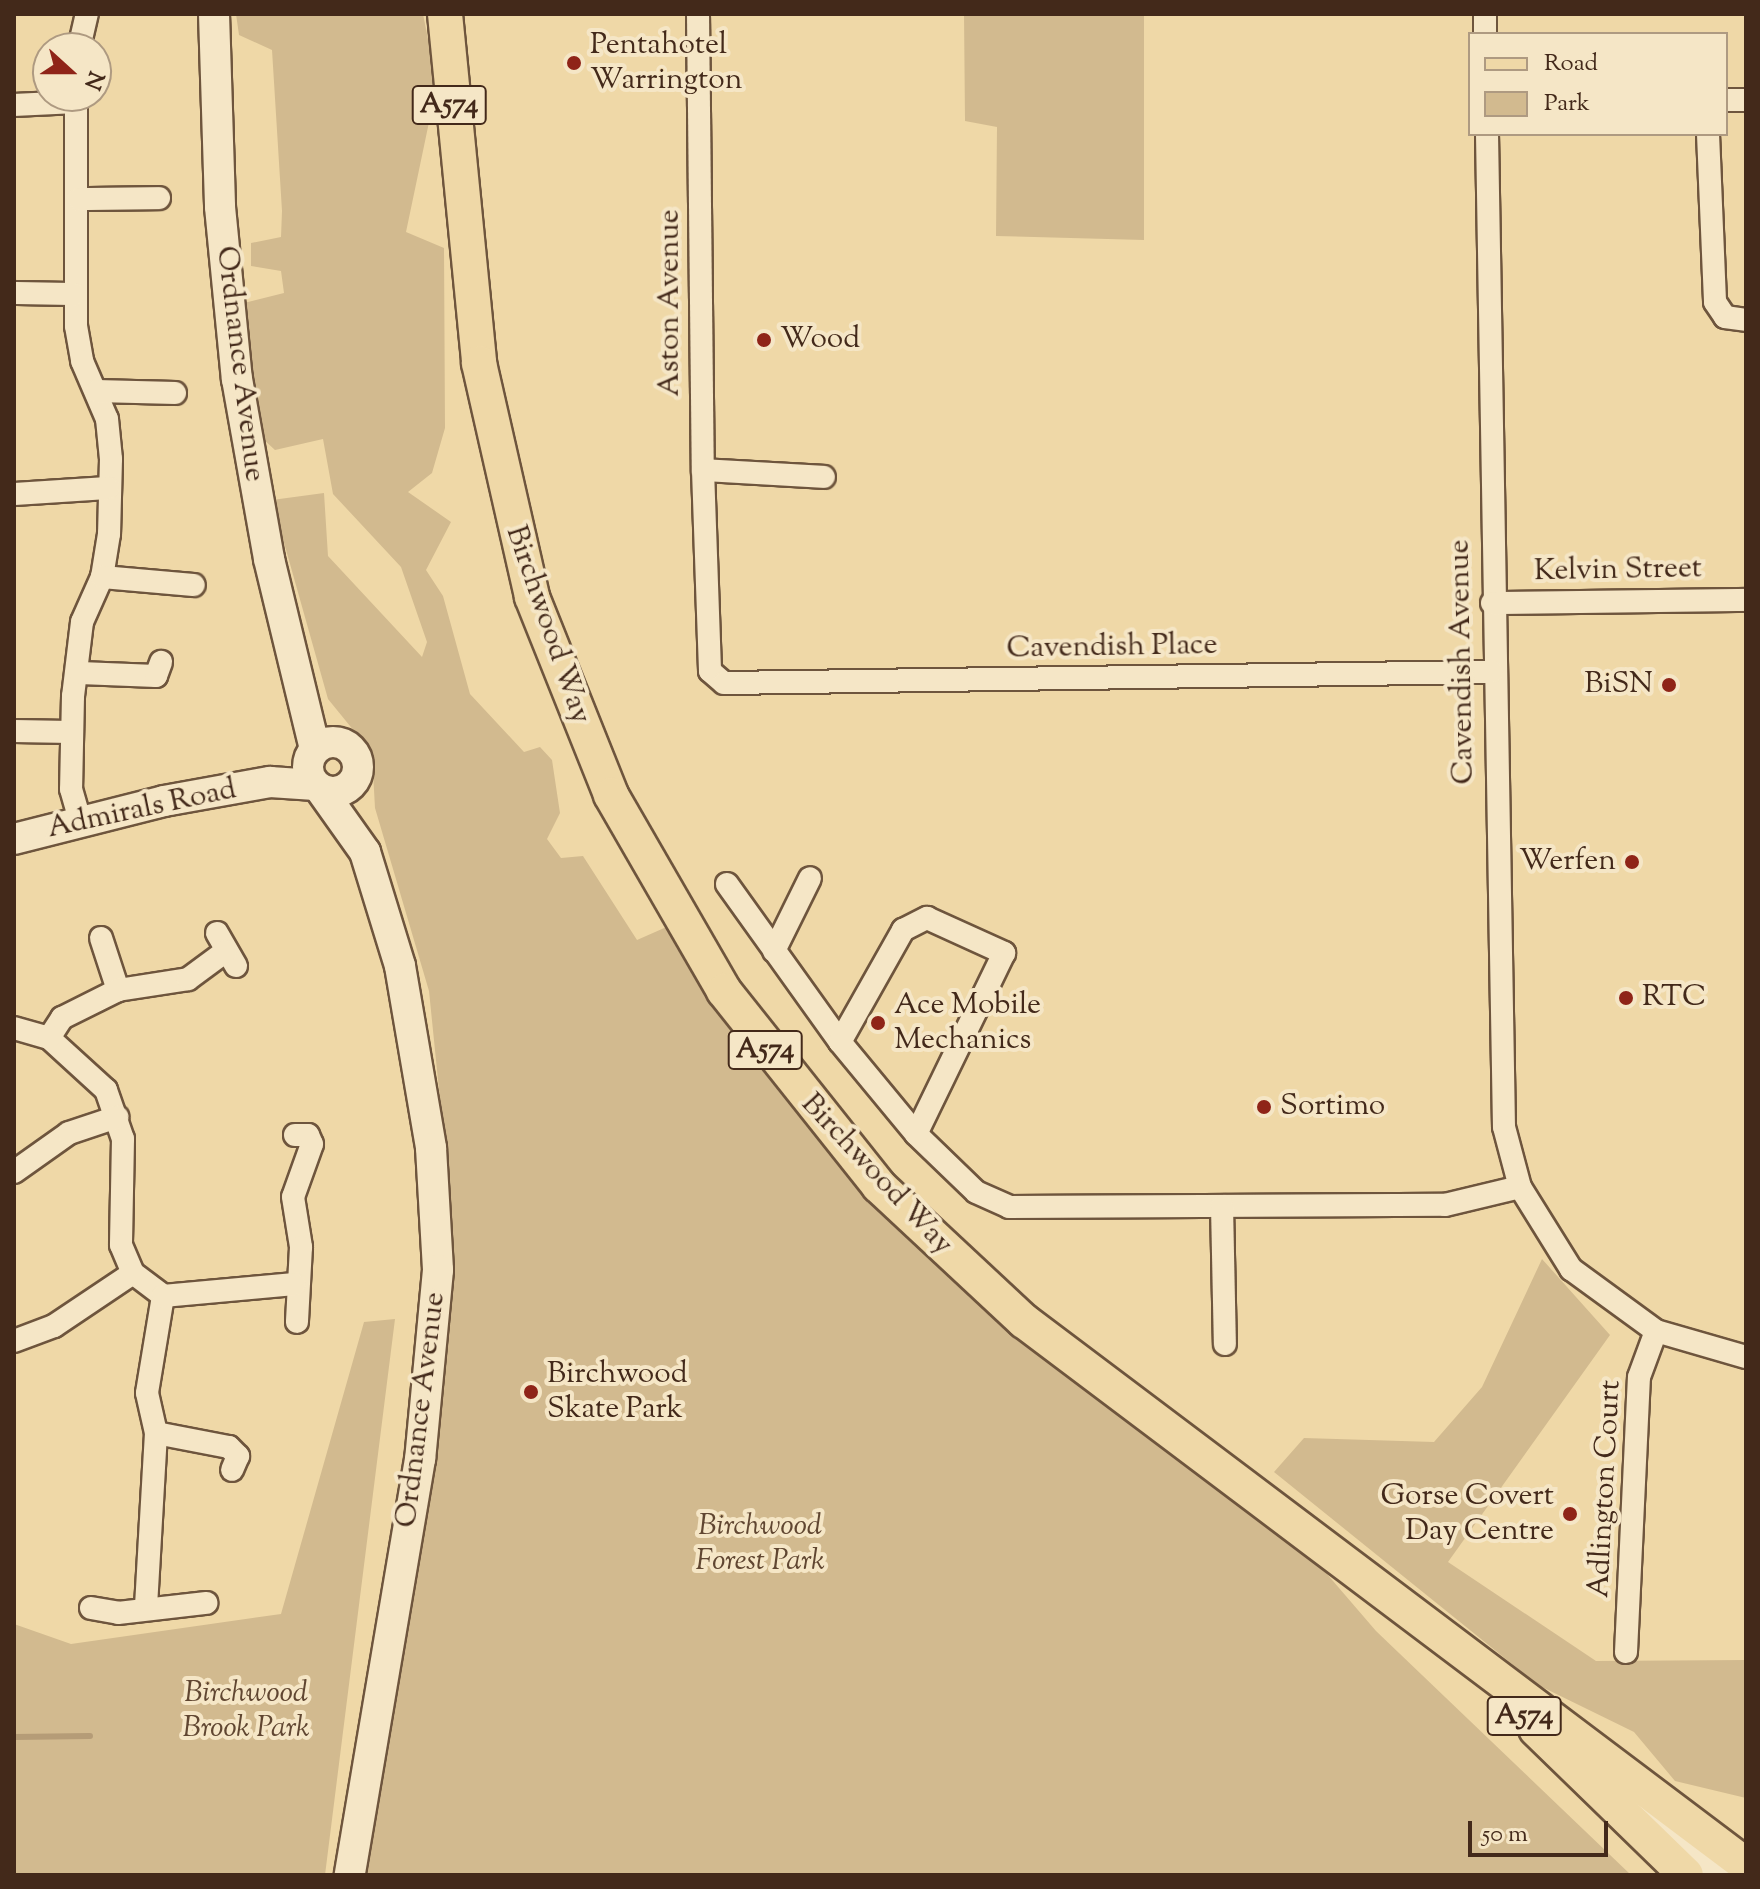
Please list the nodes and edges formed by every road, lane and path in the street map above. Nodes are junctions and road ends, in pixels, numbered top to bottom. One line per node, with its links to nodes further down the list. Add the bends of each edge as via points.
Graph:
1 (214, 14): 30 (street, Ordnance Avenue, via 220,207 237,379 269,559 311,707)
2 (445, 14): 8 (main road, Birchwood Way / A574)
3 (468, 14): 8 (main road, Birchwood Way / A574)
4 (698, 14): 16 (street, Aston Avenue)
5 (76, 112): 10 (street)
6 (1487, 136): 23 (street, Cavendish Avenue)
7 (1708, 136): 13 (street, via 1715,302 1725,317)
8 (462, 196): 64 (main road, Birchwood Way / A574, via 489,424 532,597 611,795 724,991 827,1127 962,1267 1119,1397)
9 (159, 198): 10 (street)
10 (79, 199): 12 (street)
11 (14, 293): 12 (street)
12 (74, 294): 14 (street, via 82,361)
13 (1746, 320)
14 (97, 391): 15 (street); 18 (street, via 107,419)
15 (175, 393)
16 (703, 470): 17 (street); 27 (street, Aston Avenue, via 710,671)
17 (824, 477)
18 (108, 488): 19 (street); 20 (street)
19 (14, 494)
20 (102, 577): 21 (street); 26 (street, via 82,622)
21 (194, 585)
22 (1746, 600): 23 (street, Kelvin Street)
23 (1492, 603): 25 (street, Cavendish Avenue)
24 (161, 662): 26 (street, via 156,676)
25 (1492, 672): 27 (street, Cavendish Place); 49 (street, Cavendish Avenue, via 1499,1081)
26 (80, 673): 29 (street)
27 (733, 684)
28 (14, 731): 29 (street)
29 (71, 732): 33 (street, via 71,789)
30 (332, 754): 31 (street, Admirals Road); 32 (street); 32 (street, via 345,789); 35 (street, Ordnance Avenue)
31 (270, 782): 32 (street, Admirals Road); 33 (street, Admirals Road)
32 (318, 787): 35 (street, Ordnance Avenue)
33 (80, 820): 34 (street, Admirals Road)
34 (14, 839)
35 (365, 852): 68 (street, Ordnance Avenue, via 417,1035 438,1270 420,1459)
36 (810, 878): 40 (street)
37 (727, 884): 40 (street)
38 (101, 938): 41 (street)
39 (226, 950): 41 (street, via 188,979)
40 (774, 951): 44 (street)
41 (118, 990): 43 (street, via 62,1018)
42 (14, 1028): 43 (street)
43 (49, 1038): 45 (street, via 92,1071)
44 (840, 1042): 46 (street); 46 (street, via 903,930 927,918 1004,953)
45 (117, 1117): 48 (street, via 69,1133); 51 (street, via 121,1245)
46 (916, 1134): 50 (street, via 976,1192 1025,1211)
47 (295, 1135): 52 (street, via 308,1135 312,1144 293,1197 301,1247)
48 (14, 1172)
49 (1520, 1187): 50 (street, via 1454,1204); 55 (street, via 1571,1269)
50 (1222, 1206): 57 (street)
51 (133, 1273): 53 (street); 56 (street, via 54,1326)
52 (294, 1284): 53 (street); 54 (street)
53 (163, 1296): 59 (street, via 147,1393)
54 (297, 1322)
55 (1656, 1331): 58 (street); 65 (street, Adlington Court, via 1639,1377)
56 (14, 1341)
57 (1225, 1344)
58 (1746, 1357)
59 (156, 1433): 60 (street, via 229,1447 238,1456); 62 (street)
60 (232, 1470)
61 (206, 1603): 62 (street)
62 (146, 1605): 63 (street, via 118,1613)
63 (91, 1608)
64 (1458, 1648): 66 (main road, Birchwood Way / A574); 69 (main road, Birchwood Way / A574)
65 (1626, 1652)
66 (1596, 1755): 67 (main road, Birchwood Way / A574); 70 (street, A574, via 1616,1783)
67 (1746, 1865)
68 (350, 1875)
69 (1686, 1875)
70 (1724, 1875)

